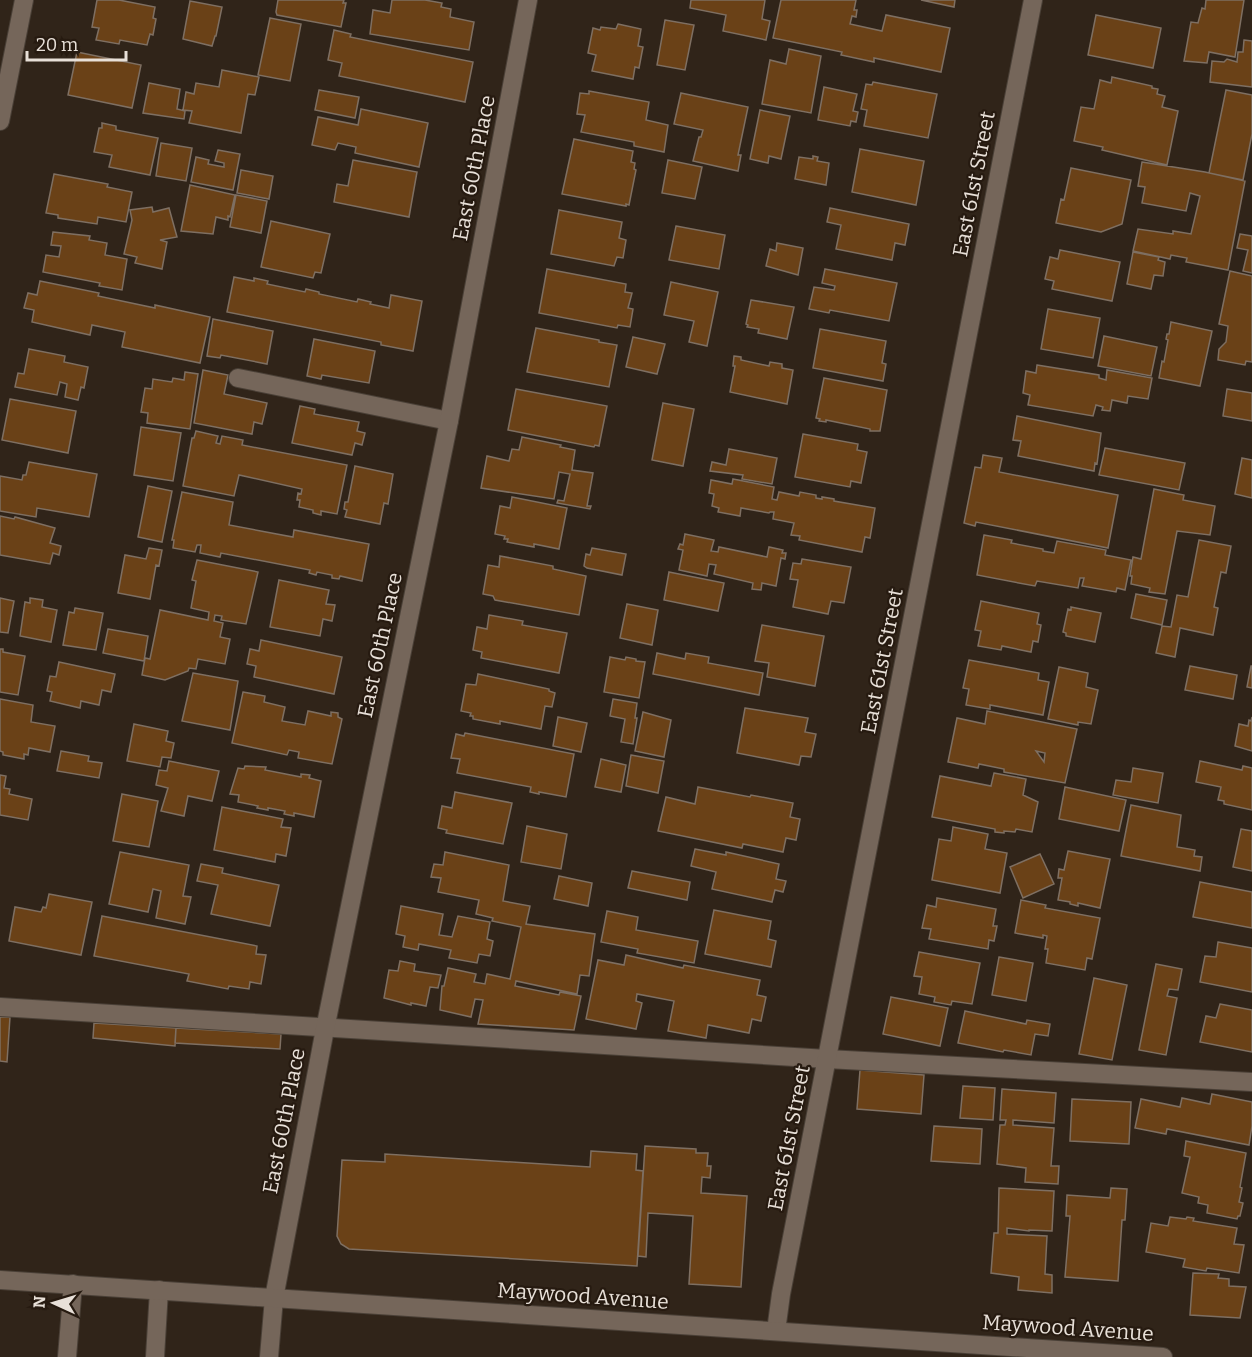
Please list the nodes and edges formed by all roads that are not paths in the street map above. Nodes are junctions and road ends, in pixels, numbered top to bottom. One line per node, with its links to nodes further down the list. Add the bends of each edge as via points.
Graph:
1 (24, 0): 4 (street)
2 (528, 0): 6 (street, East 60th Place)
3 (1033, 0): 9 (street, East 61st Street)
4 (0, 120)
5 (238, 378): 6 (street)
6 (449, 421): 8 (street, East 60th Place)
7 (0, 1006): 8 (street)
8 (325, 1029): 9 (street); 14 (street, East 60th Place)
9 (827, 1059): 10 (street); 15 (street, East 61st Street)
10 (1252, 1082)
11 (0, 1280): 12 (street, Maywood Avenue)
12 (73, 1284): 13 (street, Maywood Avenue); 17 (street)
13 (159, 1290): 14 (street, Maywood Avenue); 18 (street)
14 (274, 1298): 15 (street, Maywood Avenue); 19 (street, East 60th Place)
15 (776, 1331): 16 (street, Maywood Avenue)
16 (994, 1352): 20 (street, Maywood Avenue)
17 (67, 1357)
18 (155, 1357)
19 (269, 1357)
20 (1163, 1357)

